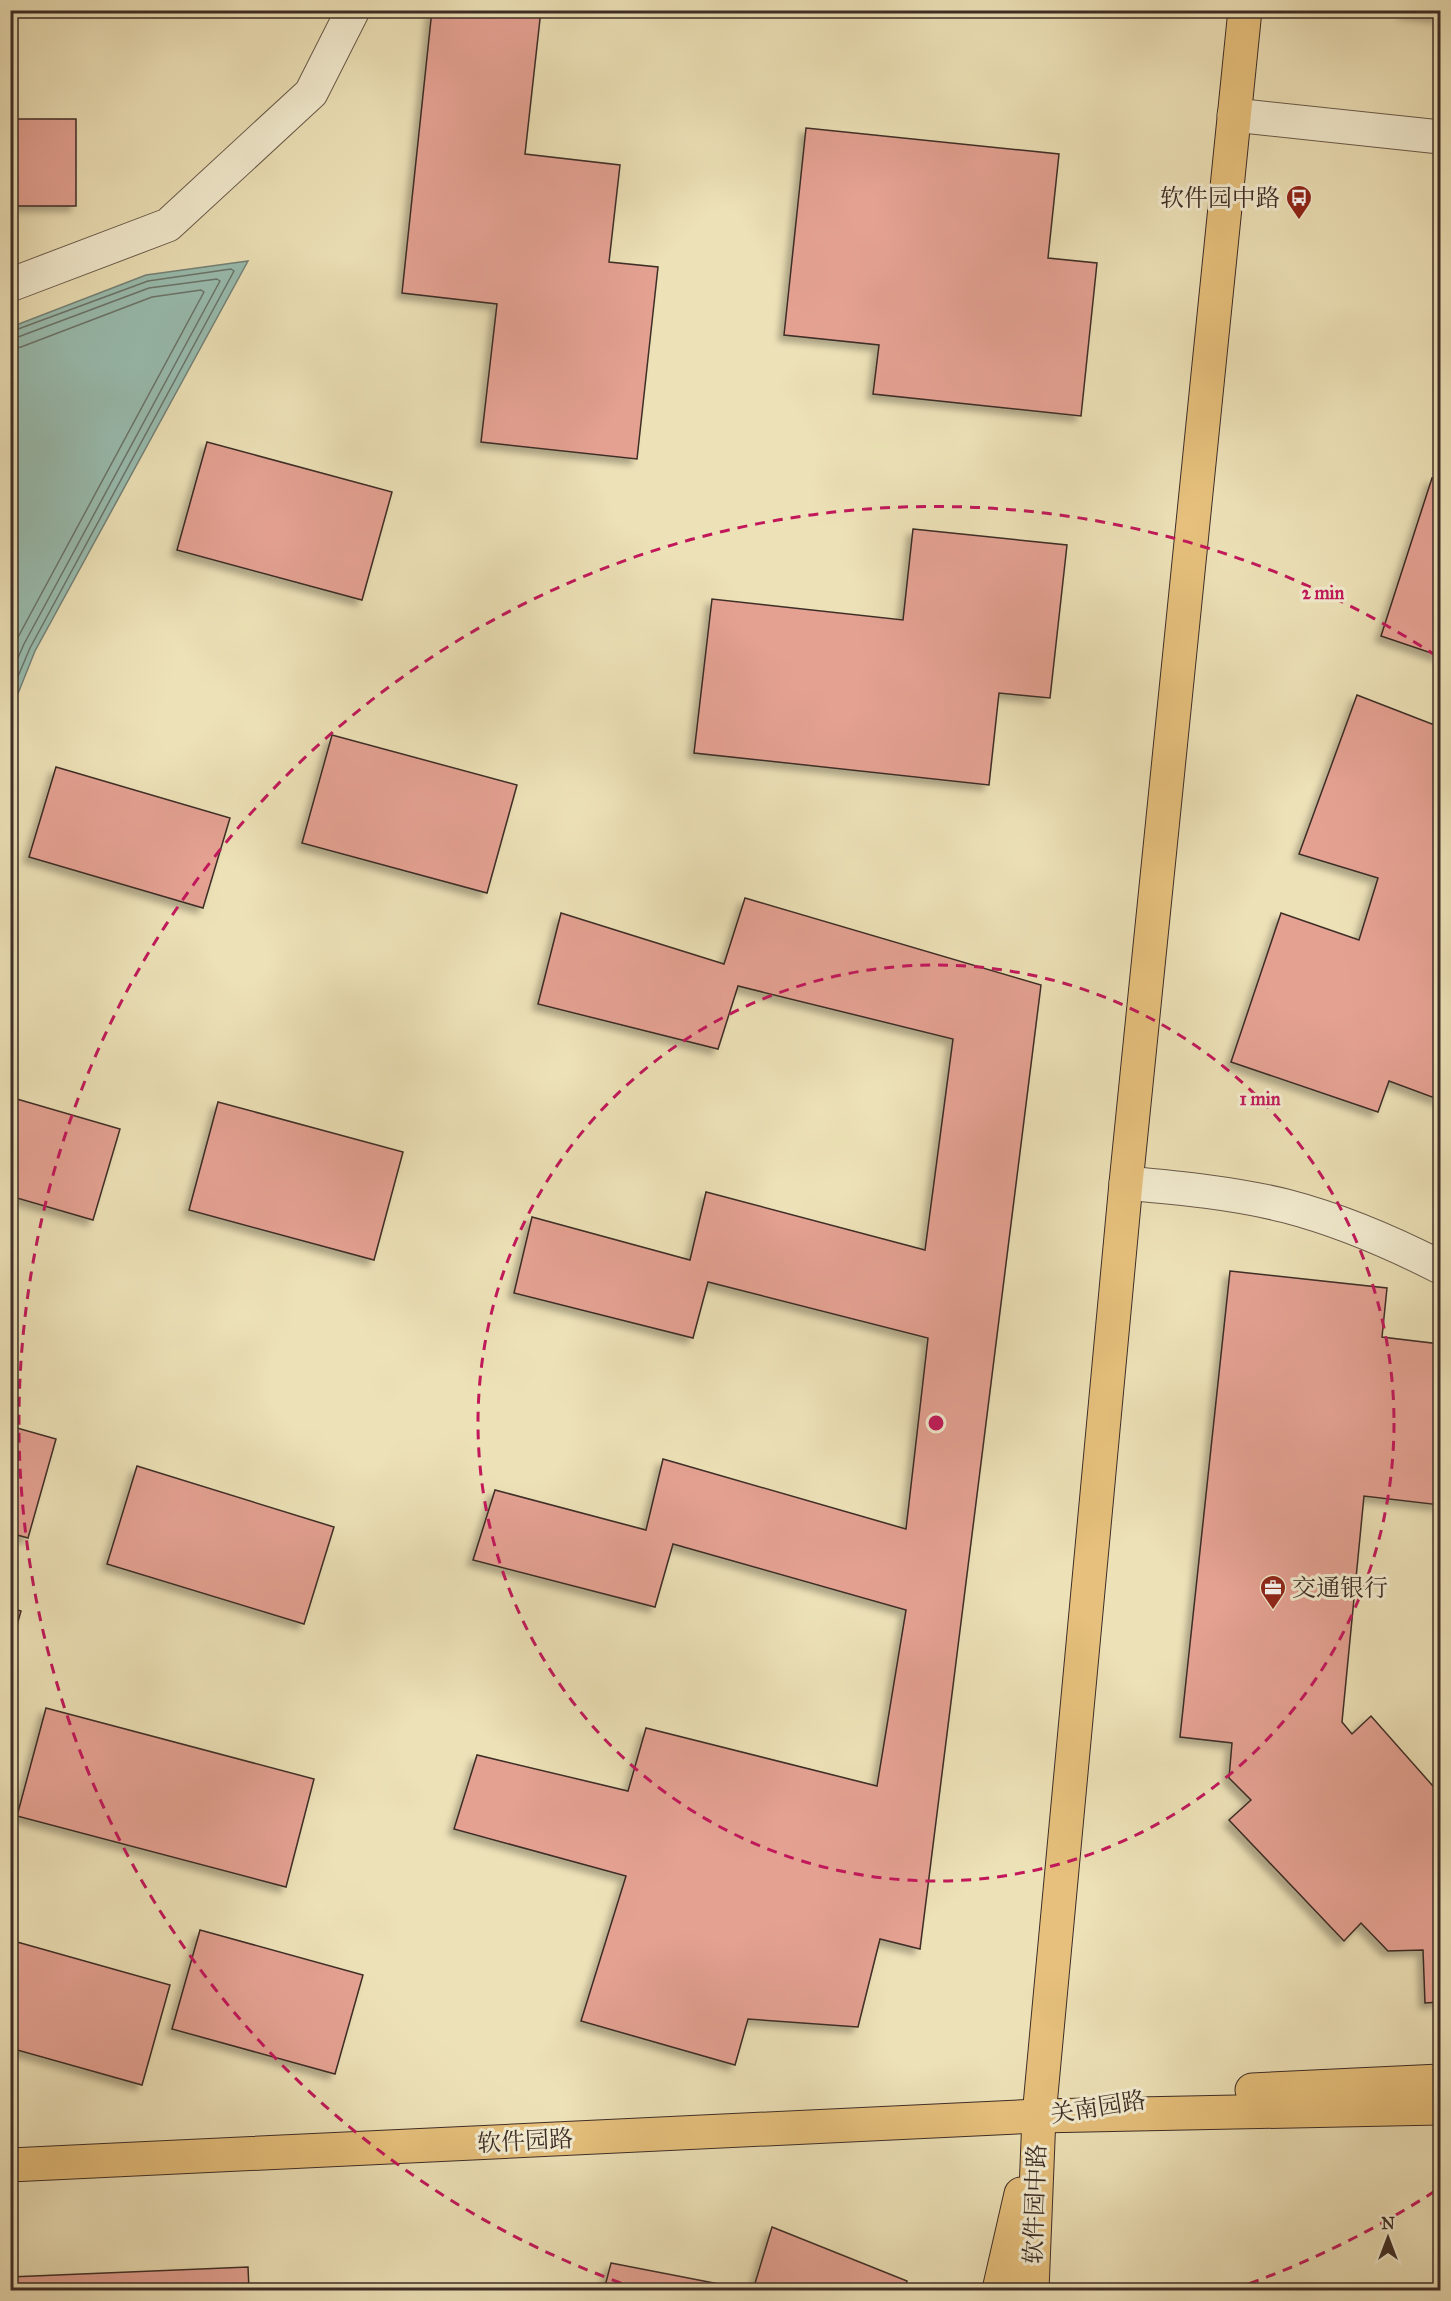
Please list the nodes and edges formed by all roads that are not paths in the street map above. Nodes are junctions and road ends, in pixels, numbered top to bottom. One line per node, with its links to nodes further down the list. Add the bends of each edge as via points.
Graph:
1 (353, 10): 5 (street, via 311,93 168,225)
2 (1245, 10): 3 (main road)
3 (1234, 115): 4 (street); 6 (main road)
4 (1440, 137)
5 (10, 285)
6 (1126, 1183): 7 (street, via 1217,1192 1286,1206 1349,1226); 10 (main road)
7 (1440, 1267)
8 (1440, 2081): 10 (main road, 关南园路, via 1185,2094)
9 (1440, 2108): 10 (main road, 关南园路)
10 (1039, 2116): 11 (main road, 软件园路); 12 (main road, 软件园中路); 13 (main road, 软件园中路)
11 (10, 2165)
12 (999, 2290)
13 (1032, 2290)

